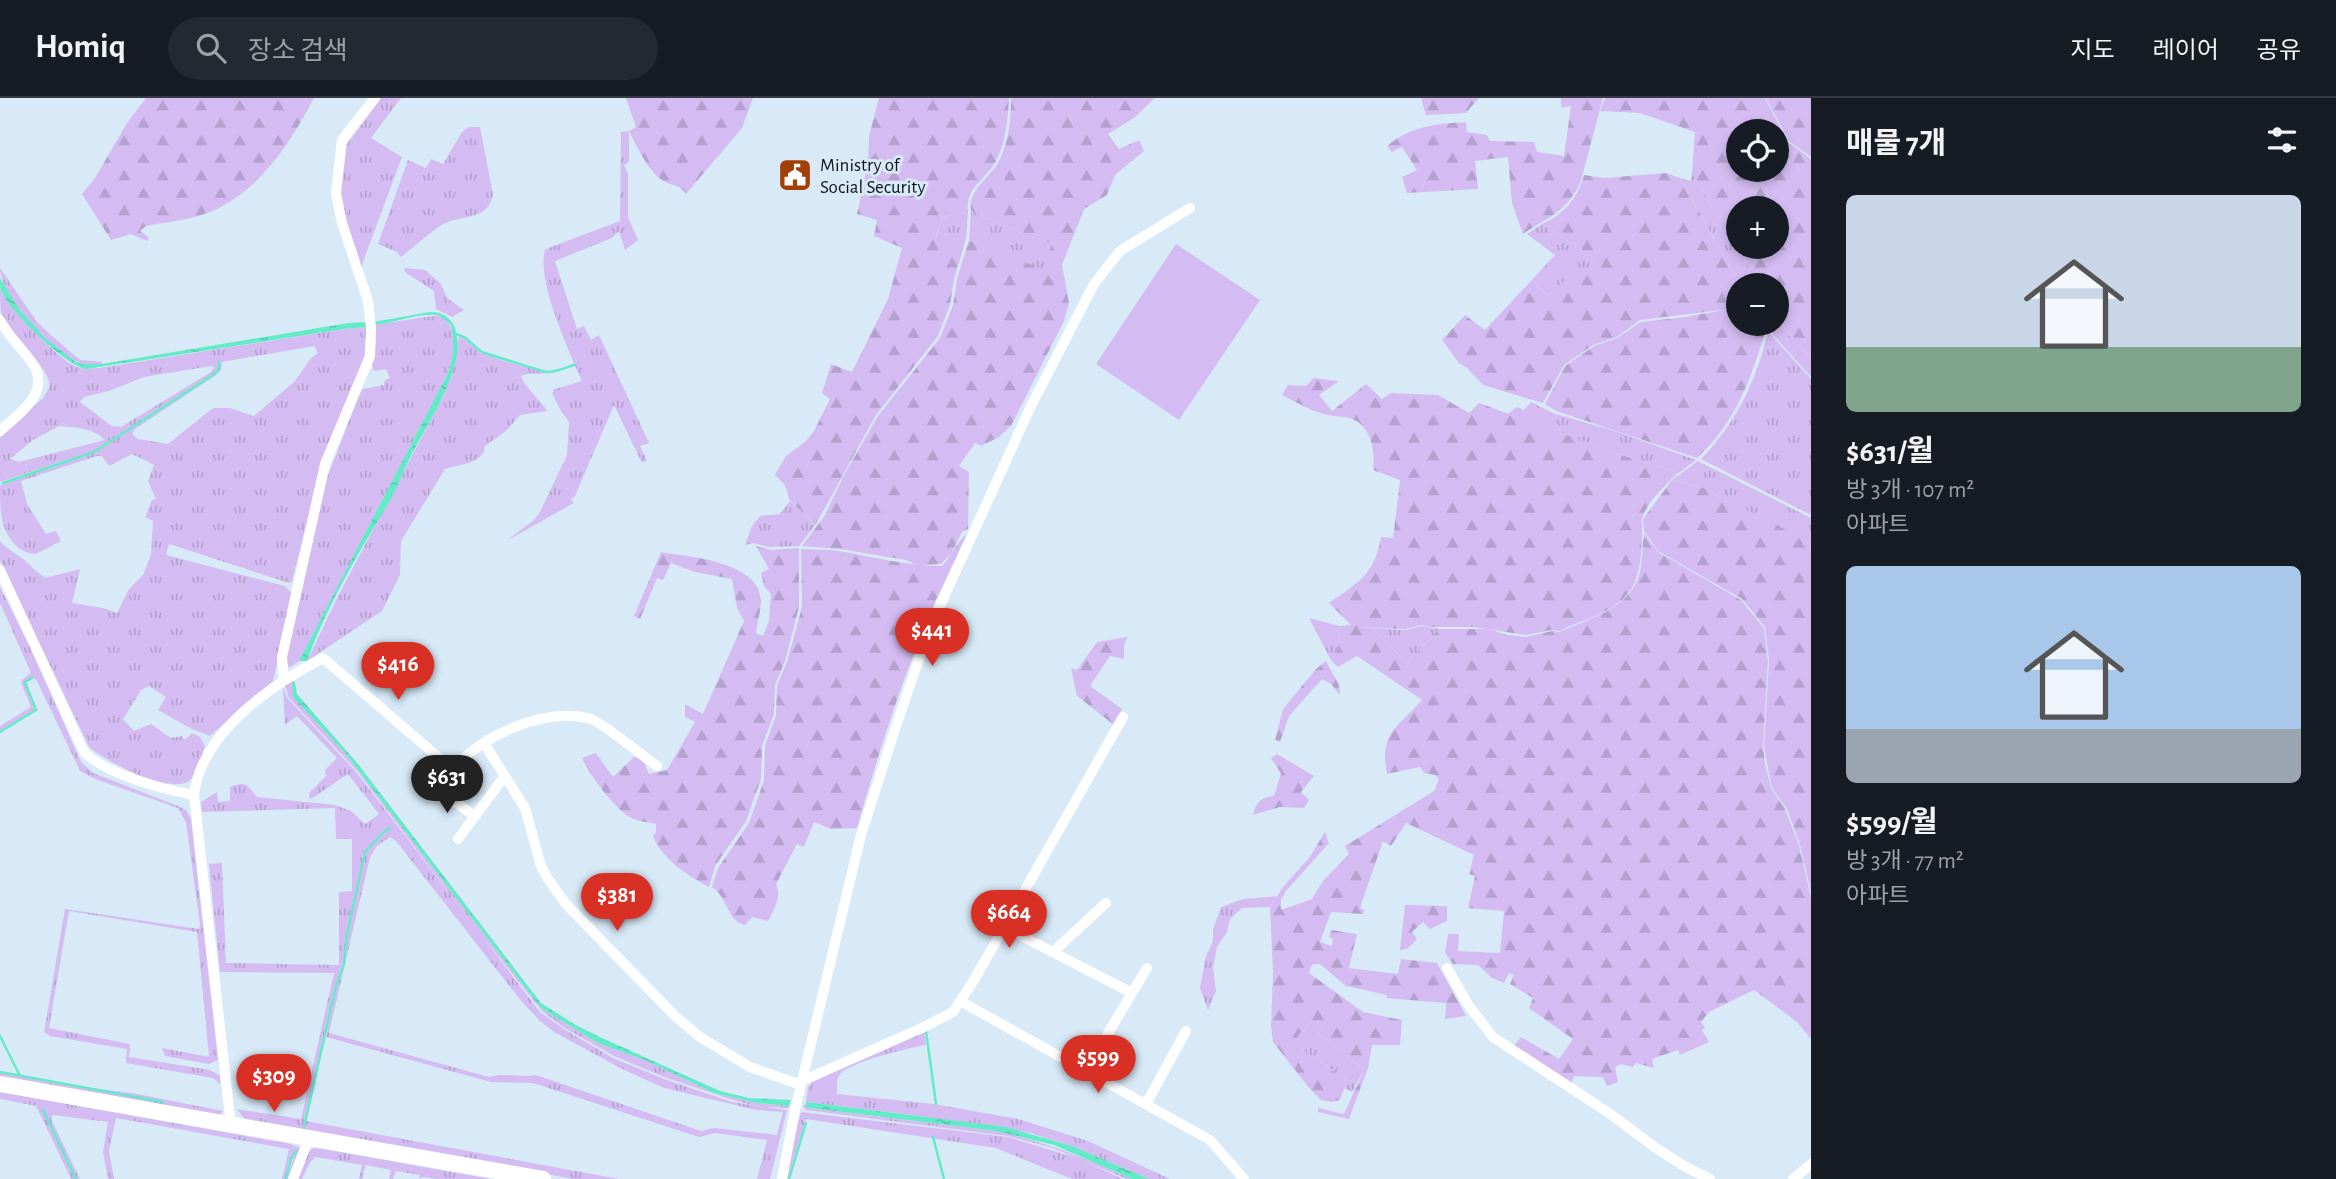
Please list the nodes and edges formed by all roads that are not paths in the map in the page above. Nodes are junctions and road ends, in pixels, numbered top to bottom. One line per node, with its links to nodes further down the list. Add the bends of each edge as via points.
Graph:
1 (375, 98): 6 (street, via 342,139 336,193 368,301 370,356 325,464 282,657)
2 (1190, 208): 24 (street, via 1120,251 1094,284 1031,406 950,583 916,666 861,835)
3 (0, 320): 4 (street, via 32,362 39,383 36,395)
4 (0, 431)
5 (0, 570): 12 (street, via 84,752 103,766 141,782)
6 (284, 680): 10 (street, via 323,658); 12 (street, via 219,738 201,766)
7 (1123, 717): 16 (street)
8 (484, 743): 9 (street, via 508,730 564,716 593,720); 10 (street); 11 (street)
9 (657, 766)
10 (452, 769): 13 (street, via 435,793)
11 (504, 777): 13 (street); 24 (street, via 525,808 548,880 651,993 710,1043 750,1067)
12 (194, 796): 27 (street)
13 (475, 817): 14 (street)
14 (458, 839)
15 (1105, 903): 17 (street)
16 (1004, 927): 17 (street); 21 (street)
17 (1053, 952): 20 (street)
18 (1147, 968): 20 (street)
19 (1447, 968): 34 (street, via 1493,1037 1656,1148)
20 (1132, 993): 23 (street)
21 (960, 1001): 23 (street); 24 (street, via 954,1012)
22 (1186, 1031): 26 (street)
23 (1086, 1070): 26 (street)
24 (801, 1083): 32 (street)
25 (0, 1084): 27 (main road)
26 (1146, 1104): 33 (street, via 1210,1140)
27 (231, 1126): 28 (main road)
28 (309, 1138): 30 (street); 31 (main road)
29 (1811, 1164): 35 (street)
30 (293, 1179)
31 (543, 1179)
32 (782, 1179)
33 (1244, 1179)
34 (1710, 1179)
35 (1793, 1179)

